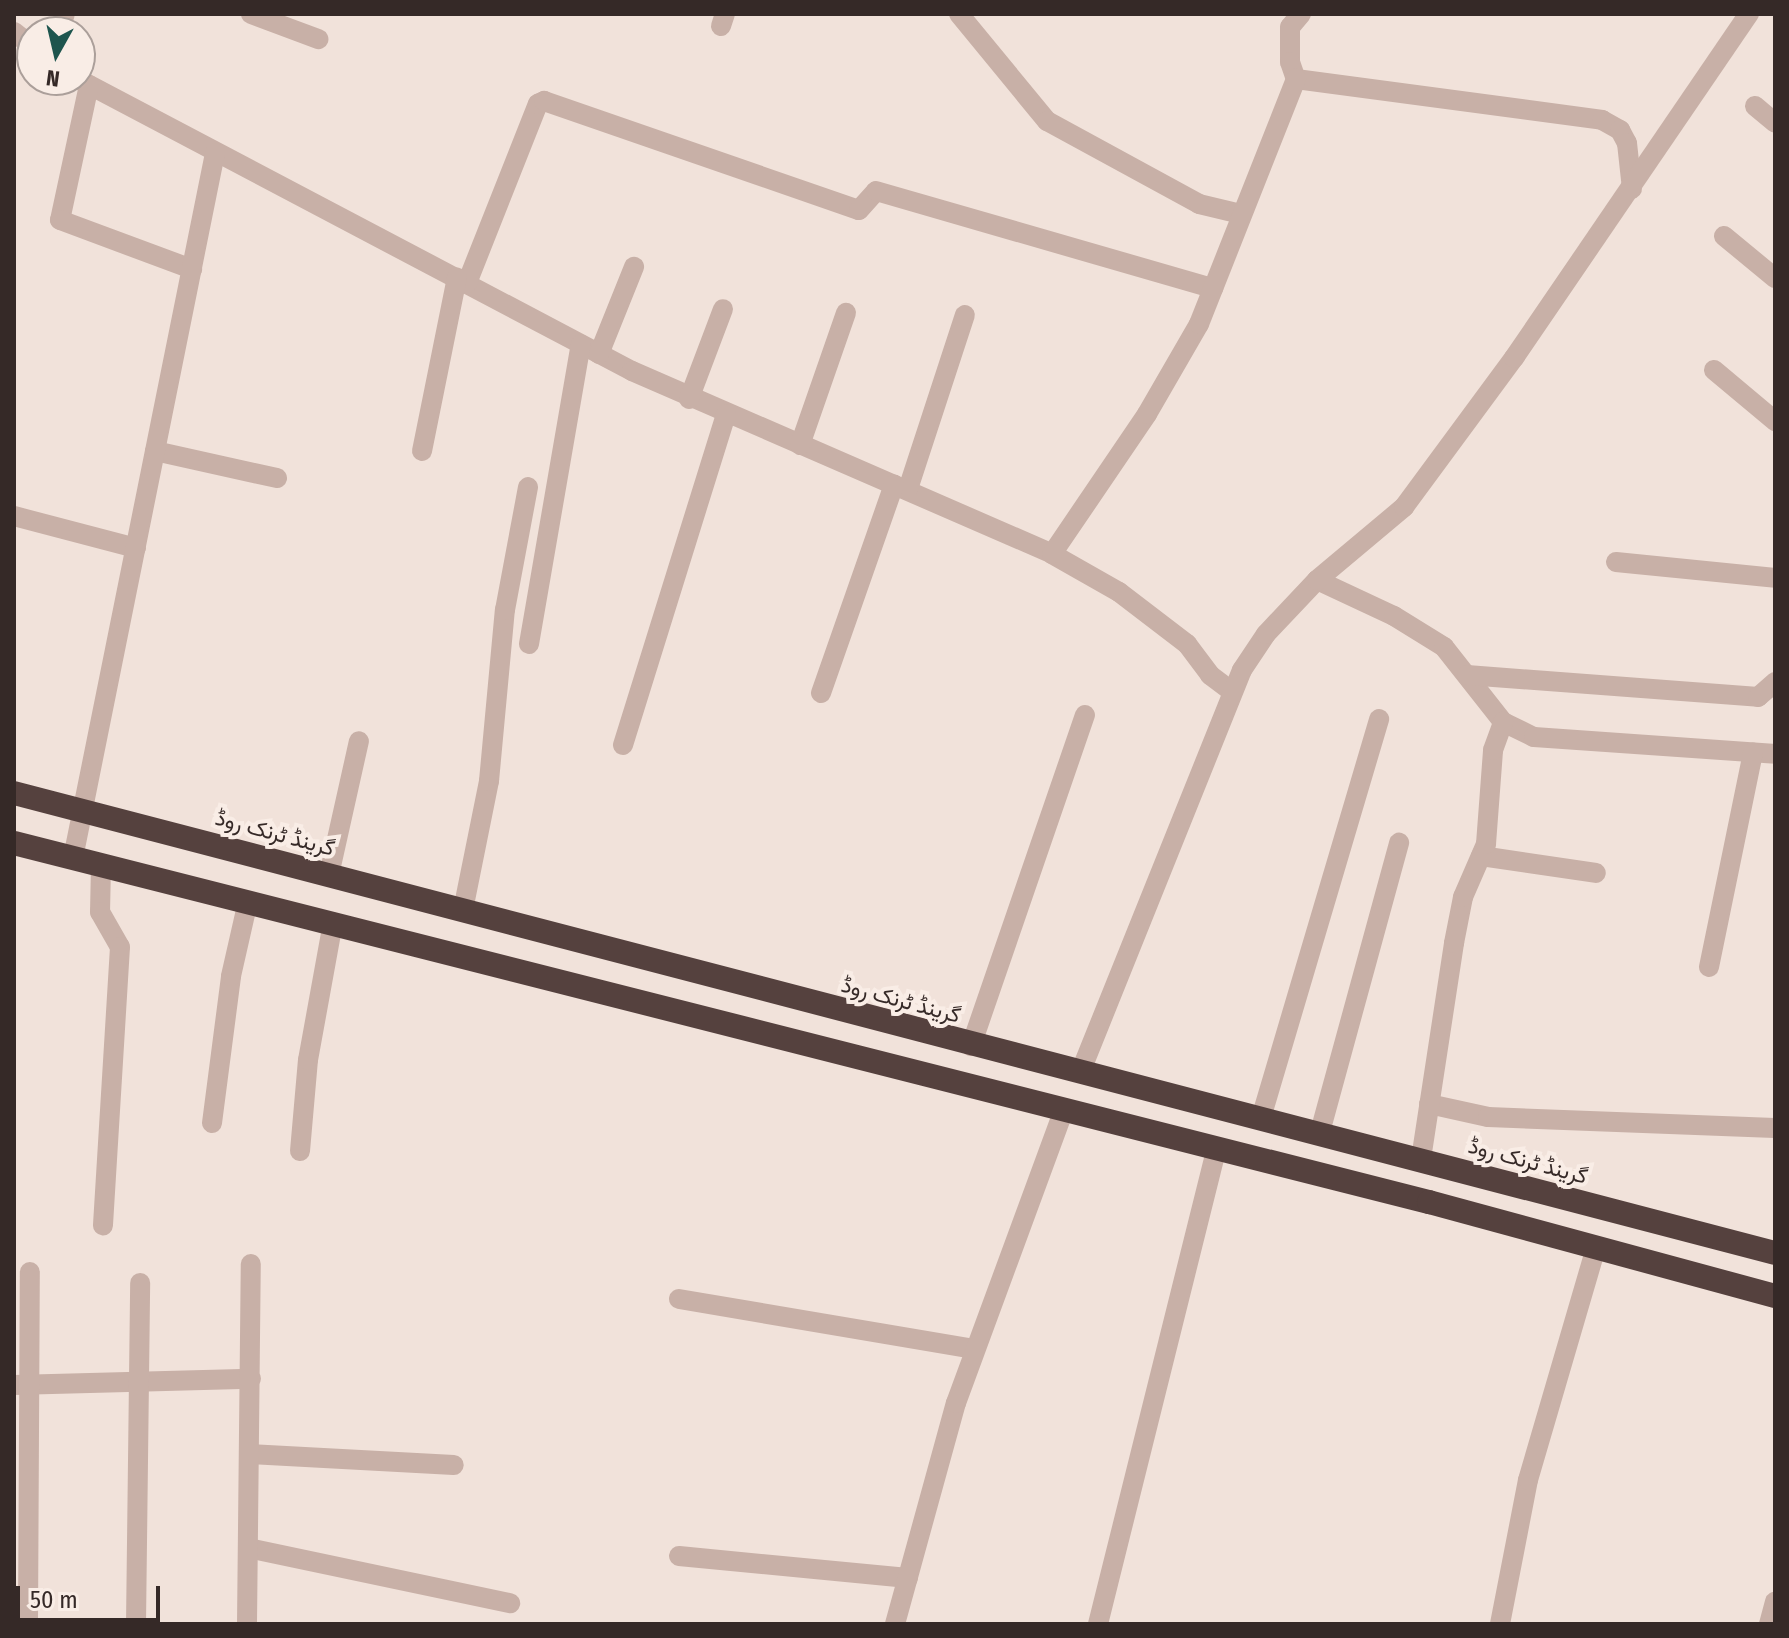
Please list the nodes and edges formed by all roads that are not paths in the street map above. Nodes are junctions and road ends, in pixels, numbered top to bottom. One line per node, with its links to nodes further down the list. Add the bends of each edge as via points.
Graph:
1 (251, 14): 5 (street)
2 (959, 14): 13 (street, via 1047,121 1199,204)
3 (1301, 14): 6 (street, via 1290,27 1290,62)
4 (1749, 14): 12 (street)
5 (318, 39)
6 (1296, 79): 12 (street, via 1602,120 1620,130 1627,143); 13 (street)
7 (96, 89): 11 (street)
8 (83, 96): 16 (street, via 60,220)
9 (1755, 106): 10 (street)
10 (1775, 123)
11 (215, 153): 16 (street); 18 (street)
12 (1632, 189): 39 (street, via 1404,507)
13 (1241, 214): 19 (street)
14 (1724, 236): 17 (street)
15 (634, 267): 23 (street)
16 (192, 269): 29 (street)
17 (1775, 278)
18 (462, 280): 19 (street, via 538,104 544,101 859,210 876,191); 23 (street); 30 (street)
19 (1213, 288): 36 (street, via 1199,324 1147,414)
20 (723, 309): 25 (street)
21 (846, 313): 28 (street)
22 (965, 315): 32 (street)
23 (590, 349): 25 (street); 41 (street)
24 (1714, 370): 27 (street)
25 (689, 399): 26 (street)
26 (726, 415): 28 (street); 40 (street); 50 (street)
27 (1775, 421)
28 (800, 445): 32 (street)
29 (155, 451): 31 (street); 35 (street)
30 (422, 451)
31 (277, 478)
32 (901, 486): 36 (street); 45 (street)
33 (528, 487): 63 (street, via 505,610 489,781)
34 (14, 516): 35 (street)
35 (136, 548): 54 (street)
36 (1052, 554): 44 (street, via 1119,592 1187,644 1210,675)
37 (1616, 562): 38 (street)
38 (1775, 578)
39 (1317, 580): 42 (street, via 1394,616 1444,647); 44 (street, via 1266,634)
40 (672, 596)
41 (529, 644)
42 (1467, 675): 43 (street, via 1758,697); 48 (street)
43 (1775, 682)
44 (1230, 690): 67 (street)
45 (821, 693)
46 (1085, 715): 66 (street)
47 (1379, 719): 70 (street)
48 (1503, 722): 51 (street, via 1534,737 1568,743); 57 (street, via 1493,750)
49 (359, 741): 61 (street)
50 (623, 745)
51 (1753, 752): 52 (street); 65 (street)
52 (1775, 754)
53 (14, 793): 54 (highway, گرینڈ ٹرنک روڈ)
54 (83, 809): 58 (street); 61 (highway, گرینڈ ٹرنک روڈ)
55 (14, 843): 58 (highway)
56 (1399, 843): 73 (street)
57 (1481, 856): 60 (street); 68 (street, via 1463,897)
58 (73, 858): 59 (highway)
59 (101, 865): 62 (highway); 77 (street, via 100,912 120,947)
60 (1596, 873)
61 (329, 875): 63 (highway, گرینڈ ٹرنک روڈ)
62 (248, 901): 64 (highway); 71 (street, via 231,976)
63 (463, 910): 66 (highway, گرینڈ ٹرنک روڈ)
64 (333, 922): 69 (highway); 75 (street, via 308,1060)
65 (1709, 967)
66 (971, 1046): 67 (highway, گرینڈ ٹرنک روڈ)
67 (1080, 1073): 70 (highway, گرینڈ ٹرنک روڈ)
68 (1429, 1104): 72 (street, via 1488,1117); 76 (street)
69 (1064, 1109): 74 (highway); 85 (street)
70 (1261, 1118): 73 (highway, گرینڈ ٹرنک روڈ)
71 (212, 1123)
72 (1775, 1128)
73 (1320, 1132): 76 (highway, گرینڈ ٹرنک روڈ)
74 (1217, 1148): 78 (highway); 100 (street)
75 (300, 1151)
76 (1421, 1159): 79 (highway, گرینڈ ٹرنک روڈ)
77 (103, 1225)
78 (1596, 1247): 83 (highway); 101 (street, via 1528,1480)
79 (1775, 1253)
80 (251, 1264): 86 (street)
81 (30, 1272): 88 (street)
82 (140, 1283): 87 (street)
83 (1775, 1296)
84 (679, 1299): 85 (street)
85 (975, 1349): 93 (street)
86 (251, 1379): 87 (street); 89 (street)
87 (139, 1380): 88 (street); 97 (street)
88 (21, 1385): 96 (street)
89 (250, 1454): 90 (street); 91 (street)
90 (454, 1465)
91 (248, 1548): 95 (street); 98 (street)
92 (679, 1556): 93 (street)
93 (908, 1578): 99 (street)
94 (1775, 1602): 102 (street)
95 (510, 1603)
96 (28, 1621)
97 (136, 1624)
98 (247, 1624)
99 (895, 1624)
100 (1098, 1624)
101 (1500, 1624)
102 (1769, 1624)

